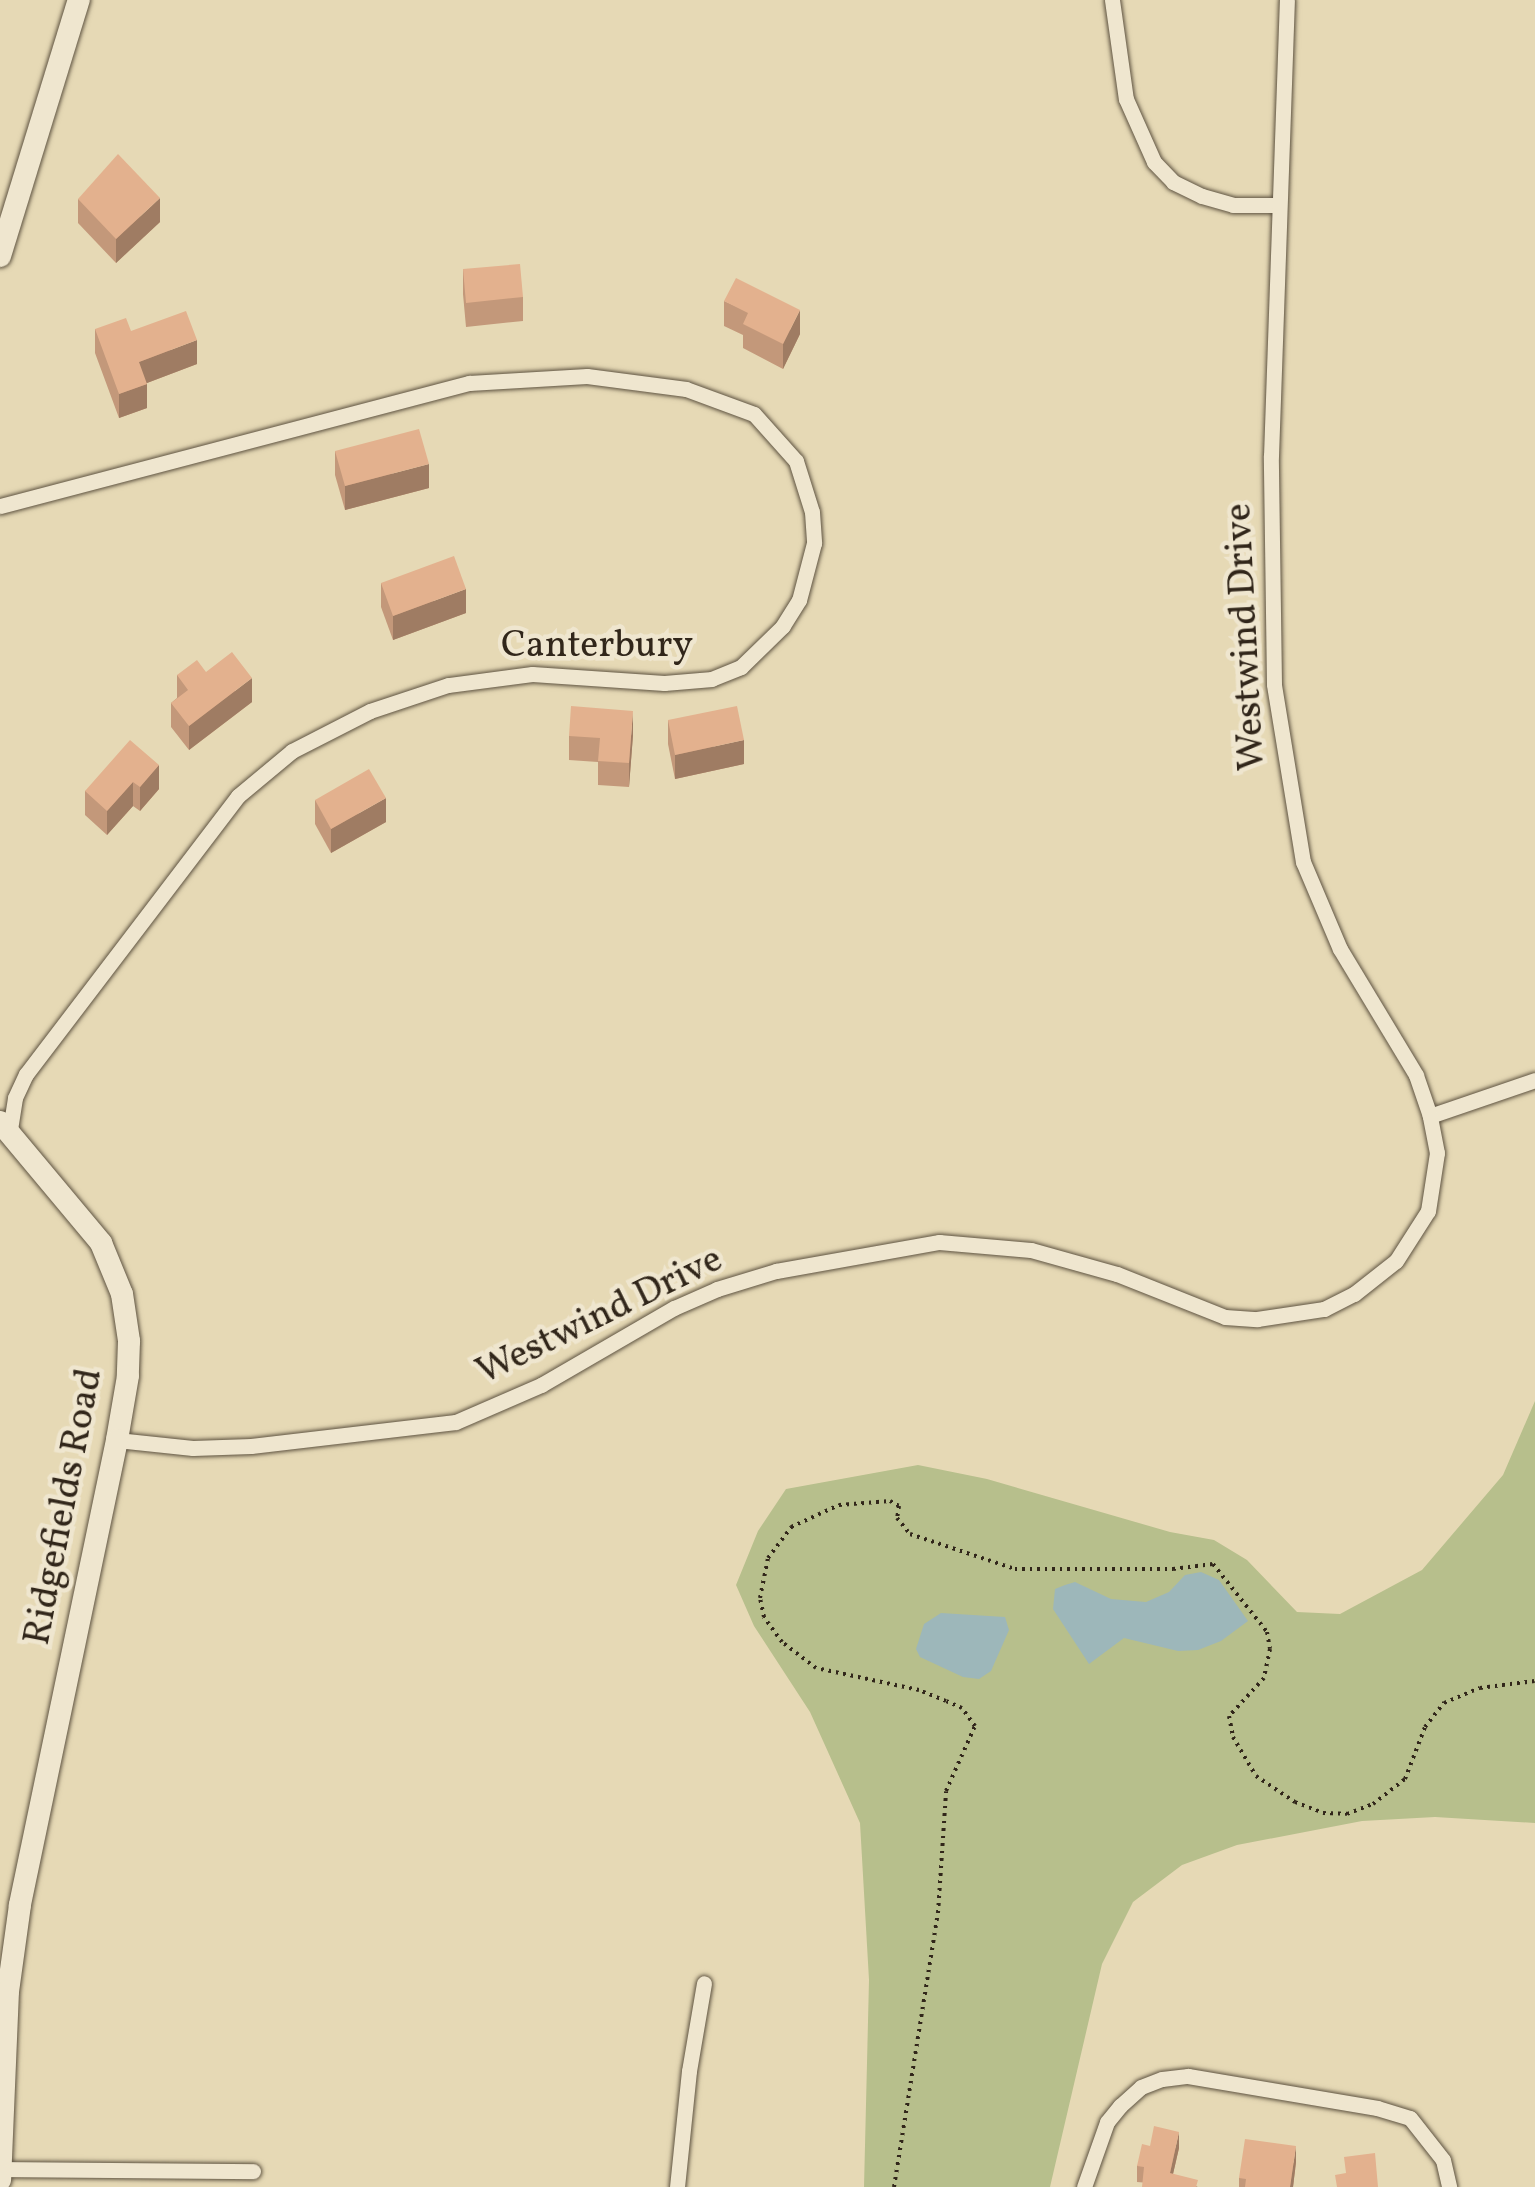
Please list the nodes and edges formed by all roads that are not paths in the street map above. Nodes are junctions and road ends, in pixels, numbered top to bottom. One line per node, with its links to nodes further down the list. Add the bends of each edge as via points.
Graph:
1 (80, 0): 5 (street)
2 (1112, 0): 4 (street, via 1126,99 1154,162 1173,182 1202,196)
3 (1287, 0): 4 (street, Westwind Drive)
4 (1278, 206): 8 (street, Westwind Drive, via 1274,684 1291,811 1320,908 1416,1075)
5 (0, 256)
6 (0, 506): 9 (street, Canterbury, via 470,383 587,376 686,389 754,414 796,460 814,543 800,600 782,626 741,667 712,679 664,684 532,674 448,684 370,712 292,751 238,796 38,1058)
7 (1535, 1080): 8 (street)
8 (1430, 1116): 10 (street, Westwind Drive, via 1437,1153 1428,1211 1396,1260 1324,1309 1256,1320 1225,1317 1117,1274 1031,1250 939,1242 776,1271 717,1289 541,1386 456,1422 251,1446)
9 (5, 1126): 10 (street, Ridgefields Road, via 90,1228 113,1268 128,1341)
10 (118, 1440): 12 (street, Ridgefields Road, via 20,1904 8,1992)
11 (704, 1982): 15 (street)
12 (1, 2169): 13 (street); 14 (street, Ridgefields Road)
13 (253, 2171)
14 (0, 2180)
15 (677, 2187)
16 (1084, 2187): 17 (street, via 1107,2122 1120,2106 1141,2087 1188,2076 1410,2118 1444,2160)
17 (1449, 2187)

